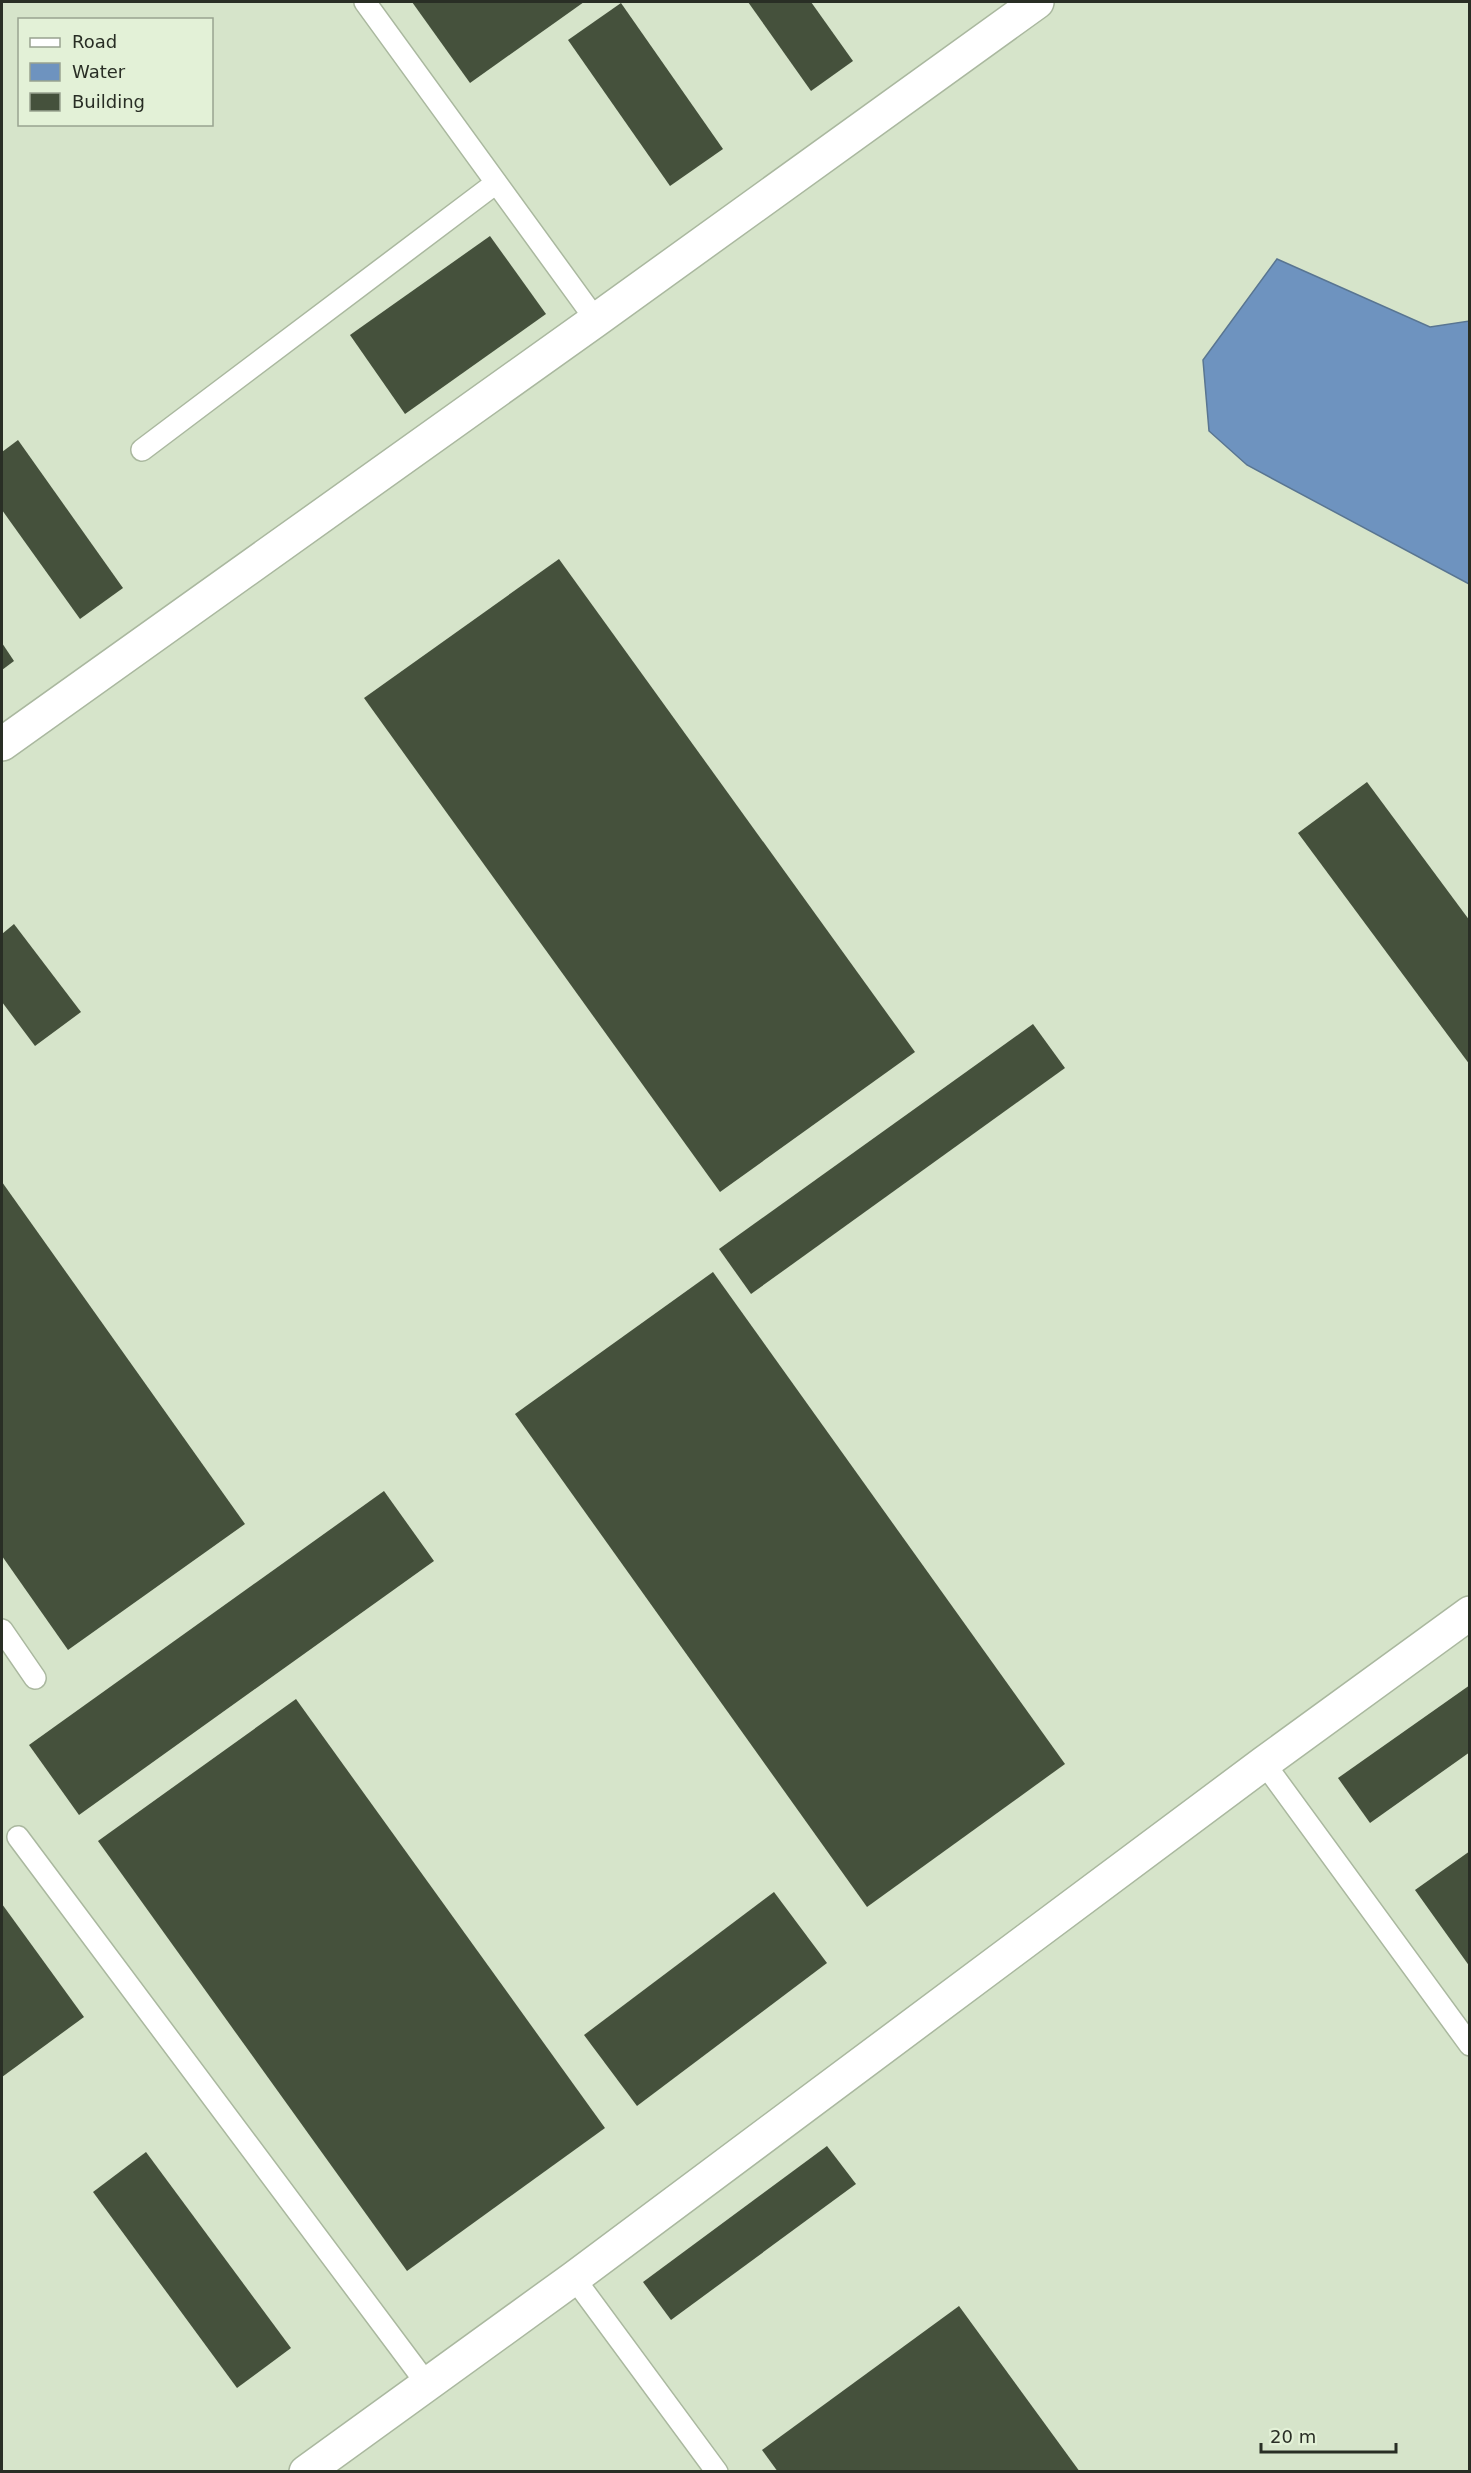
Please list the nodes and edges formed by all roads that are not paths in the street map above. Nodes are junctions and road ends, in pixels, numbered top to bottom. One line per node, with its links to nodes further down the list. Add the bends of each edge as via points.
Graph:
1 (365, 2): 3 (lane)
2 (1037, 2): 4 (street)
3 (496, 183): 4 (lane); 5 (lane)
4 (596, 320): 6 (street)
5 (142, 450)
6 (2, 744)
7 (1470, 1613): 10 (street)
8 (2, 1630): 9 (lane)
9 (35, 1678)
10 (1264, 1763): 12 (lane); 13 (street)
11 (18, 1837): 14 (lane)
12 (1470, 2045)
13 (574, 2278): 14 (street); 16 (lane)
14 (427, 2384): 15 (street)
15 (306, 2472)
16 (717, 2472)

